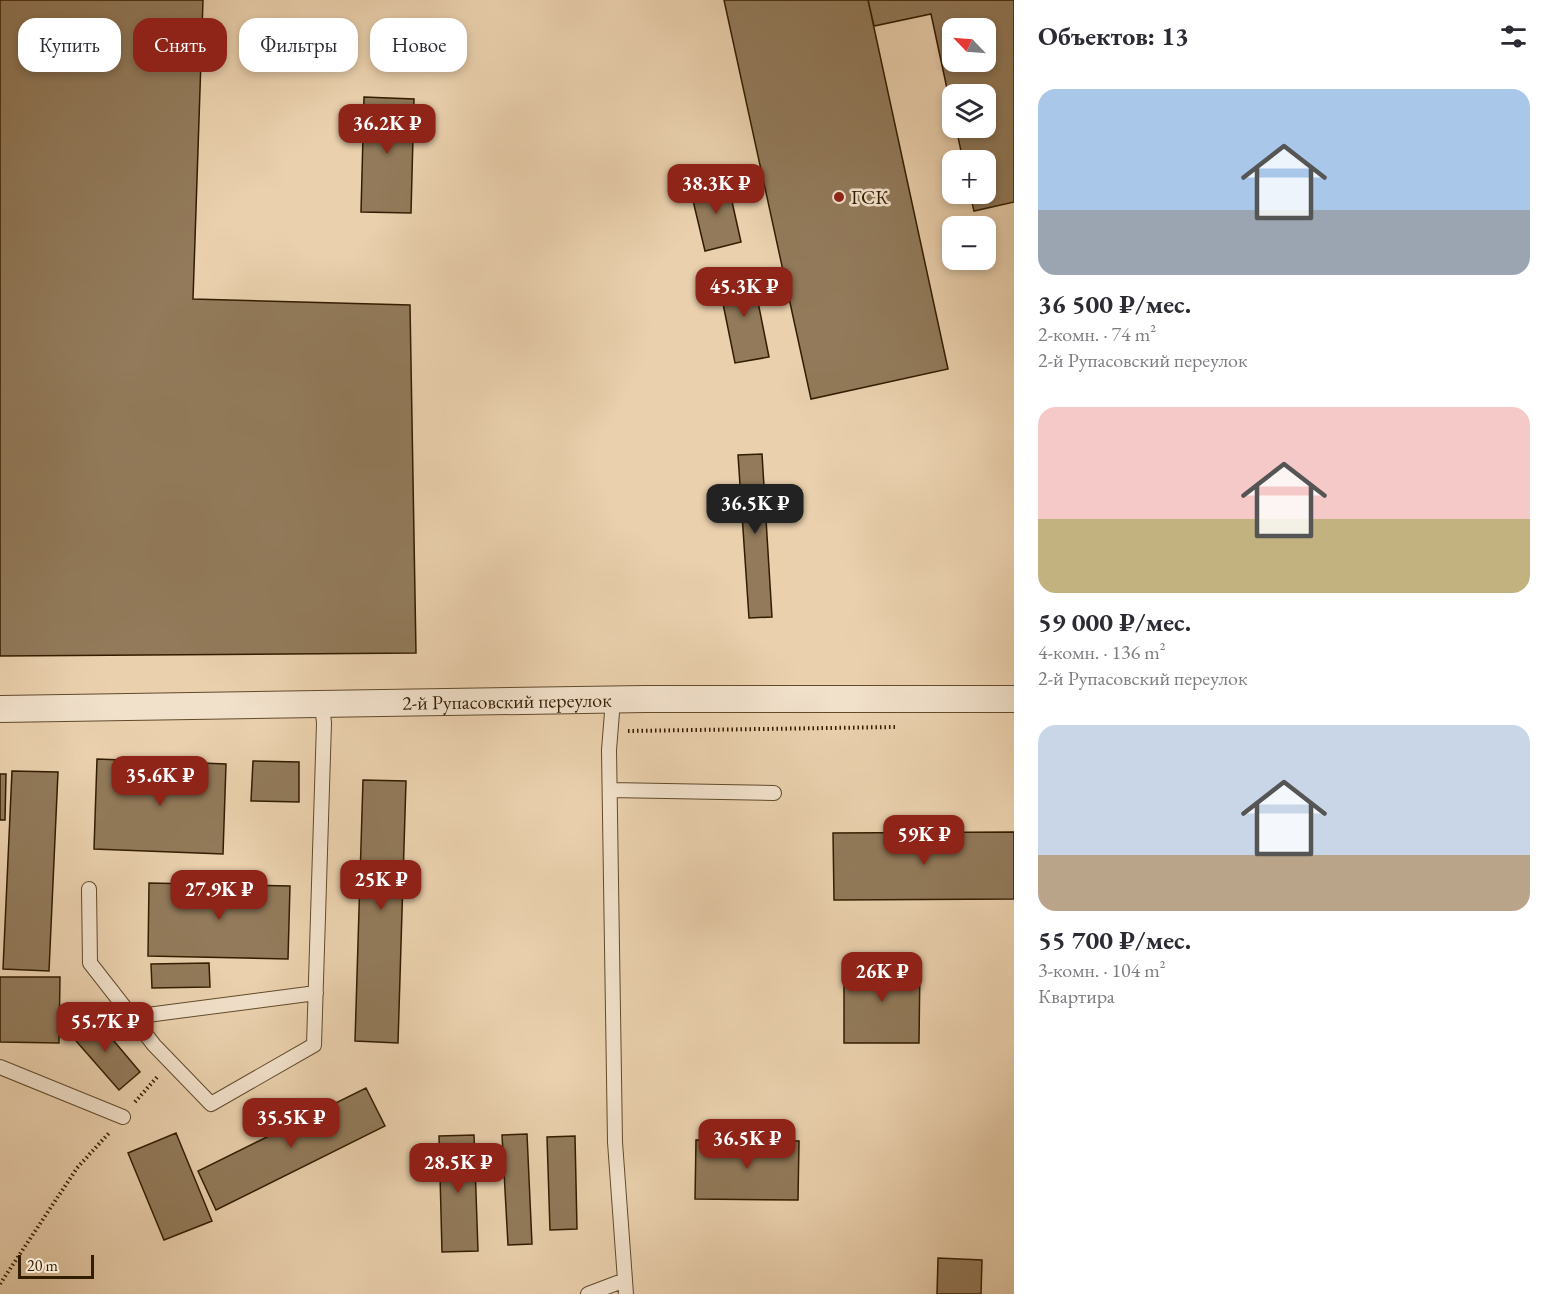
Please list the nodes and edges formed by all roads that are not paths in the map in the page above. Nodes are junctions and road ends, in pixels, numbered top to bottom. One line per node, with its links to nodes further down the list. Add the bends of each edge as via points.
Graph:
1 (1014, 699): 2 (street, 2-й Рупасовский переулок)
2 (614, 700): 3 (street, 2-й Рупасовский переулок); 5 (lane)
3 (322, 704): 4 (street, 2-й Рупасовский переулок); 8 (lane)
4 (0, 709)
5 (610, 790): 6 (lane); 12 (lane, via 615,1142)
6 (774, 793)
7 (89, 889): 9 (lane, via 90,963)
8 (316, 993): 9 (lane); 9 (lane, via 314,1045 212,1104)
9 (132, 1017)
10 (0, 1067): 11 (lane)
11 (123, 1117)
12 (626, 1287): 13 (lane)
13 (588, 1294)

